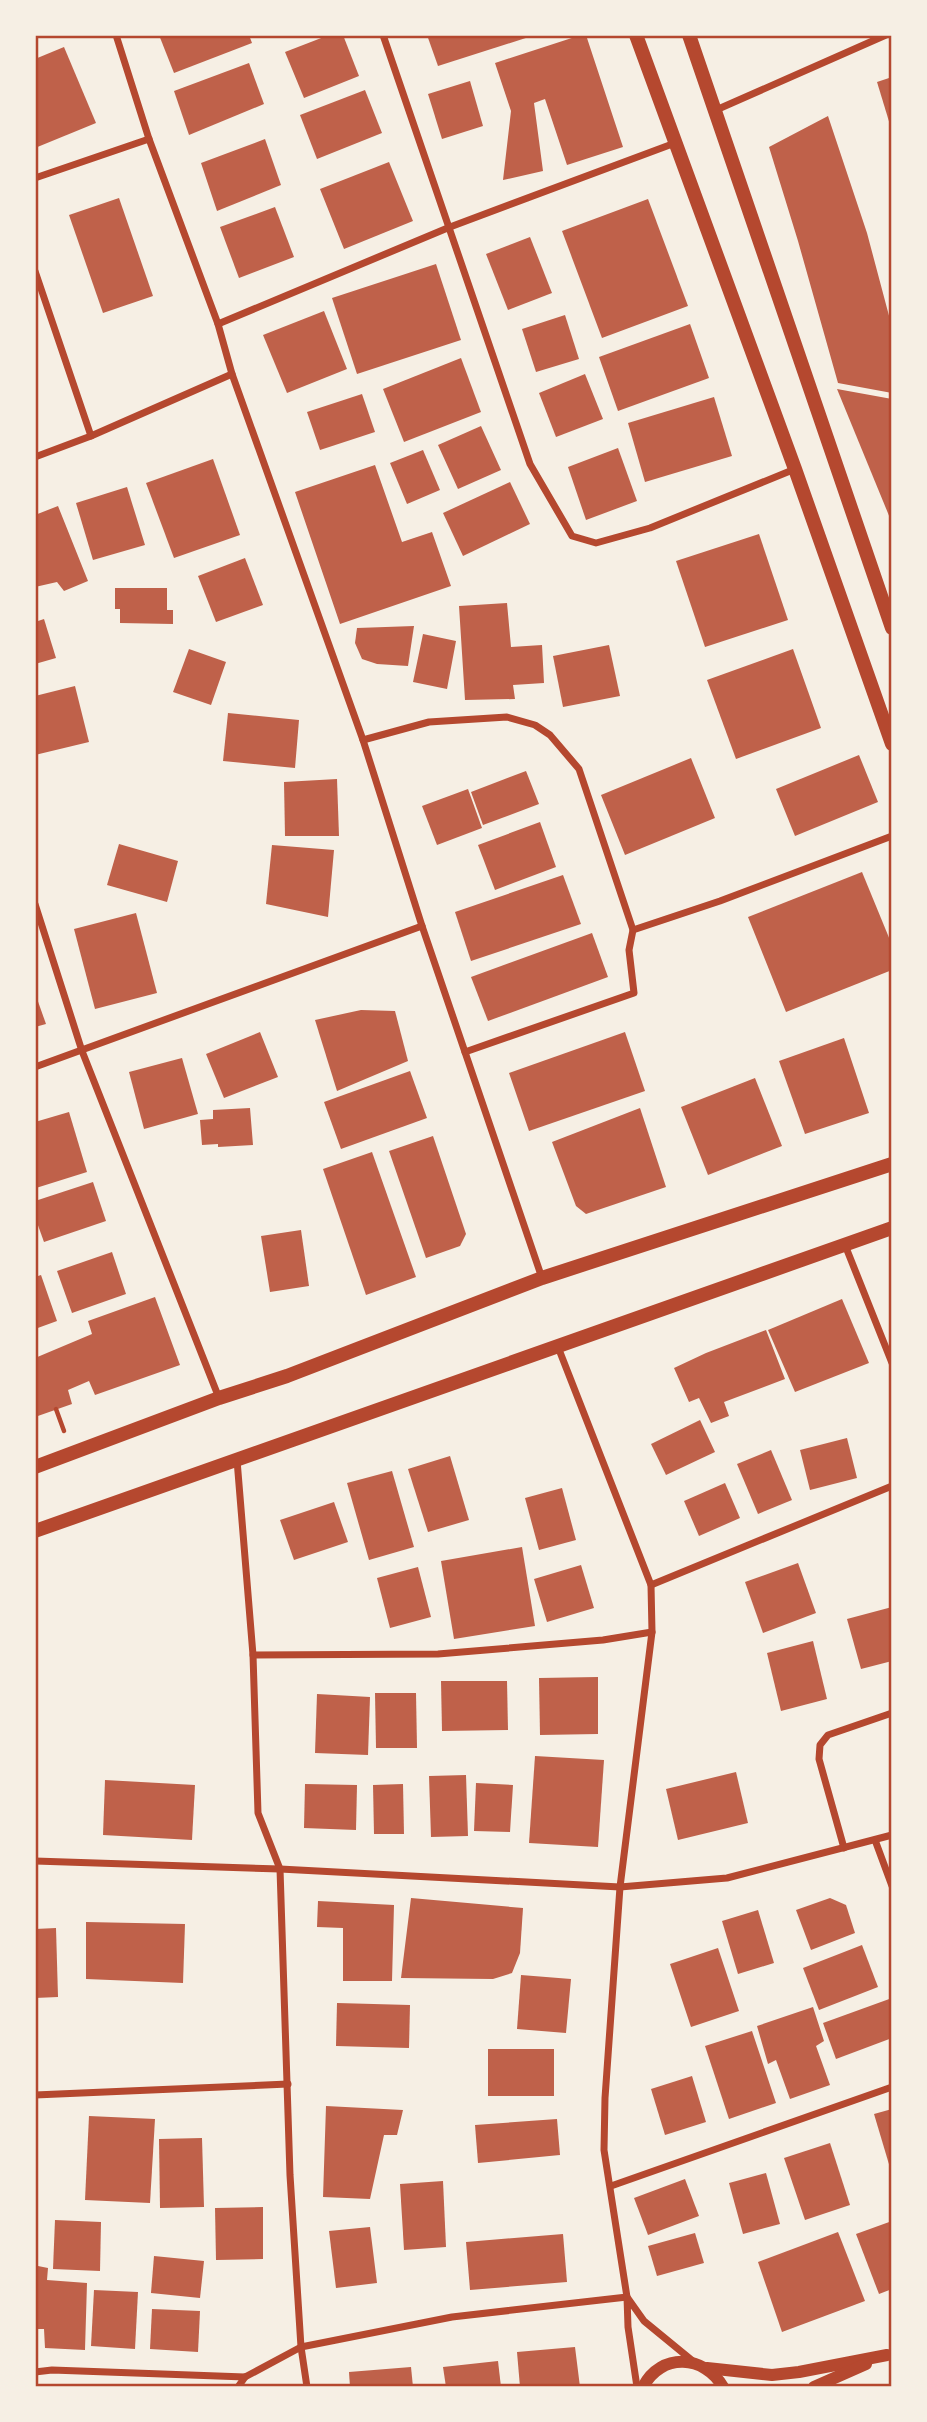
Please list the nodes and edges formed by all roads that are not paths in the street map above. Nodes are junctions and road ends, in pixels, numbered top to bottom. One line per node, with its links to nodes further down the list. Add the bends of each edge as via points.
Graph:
1 (116, 35): 7 (street)
2 (383, 35): 10 (street)
3 (636, 35): 8 (main road)
4 (689, 35): 6 (main road)
5 (886, 35): 6 (street)
6 (716, 110): 17 (main road)
7 (149, 139): 9 (street); 12 (street)
8 (676, 143): 10 (street); 16 (main road)
9 (35, 178)
10 (450, 227): 12 (street); 16 (street, via 530,464 572,536 596,543 650,528)
11 (35, 271): 14 (street)
12 (218, 324): 13 (street)
13 (232, 374): 14 (street); 18 (street)
14 (91, 436): 15 (street)
15 (35, 457)
16 (795, 470): 19 (main road)
17 (892, 628)
18 (363, 740): 22 (street); 23 (street, via 429,722 507,717 536,725 579,769)
19 (892, 744)
20 (892, 836): 23 (street)
21 (35, 904): 24 (street)
22 (422, 926): 24 (street); 25 (street)
23 (633, 930): 25 (street, via 629,950 634,993)
24 (82, 1051): 26 (street); 33 (street)
25 (464, 1052): 30 (street)
26 (35, 1067)
27 (892, 1164): 30 (main road)
28 (892, 1228): 29 (main road)
29 (845, 1244): 31 (main road); 32 (street)
30 (542, 1278): 33 (main road)
31 (558, 1347): 34 (main road); 38 (street)
32 (892, 1363)
33 (219, 1398): 35 (main road)
34 (237, 1460): 37 (main road); 40 (street)
35 (35, 1467)
36 (892, 1486): 38 (street)
37 (35, 1531)
38 (651, 1585): 39 (street)
39 (652, 1632): 40 (street, via 438,1654); 47 (street)
40 (253, 1655): 46 (street, via 258,1813)
41 (892, 1713): 44 (street, via 828,1735 820,1745 819,1759)
42 (892, 1835): 43 (street)
43 (875, 1840): 44 (street); 48 (street)
44 (844, 1848): 47 (street, via 727,1878)
45 (35, 1861): 46 (street)
46 (280, 1869): 47 (street); 49 (street)
47 (620, 1886): 52 (street, via 605,2098 604,2150)
48 (892, 1886)
49 (288, 2084): 51 (street); 54 (street)
50 (892, 2087): 52 (street)
51 (35, 2095)
52 (611, 2186): 53 (street)
53 (627, 2297): 54 (street, via 452,2317); 56 (street, via 644,2321); 62 (street)
54 (301, 2347): 59 (street); 61 (street)
55 (889, 2354): 57 (street, via 772,2375); 65 (street)
56 (694, 2362): 57 (street); 63 (street, via 667,2364)
57 (707, 2368): 64 (street)
58 (35, 2372): 59 (street)
59 (245, 2377): 60 (street)
60 (238, 2387)
61 (307, 2387)
62 (637, 2387)
63 (643, 2387)
64 (723, 2387)
65 (814, 2387)

